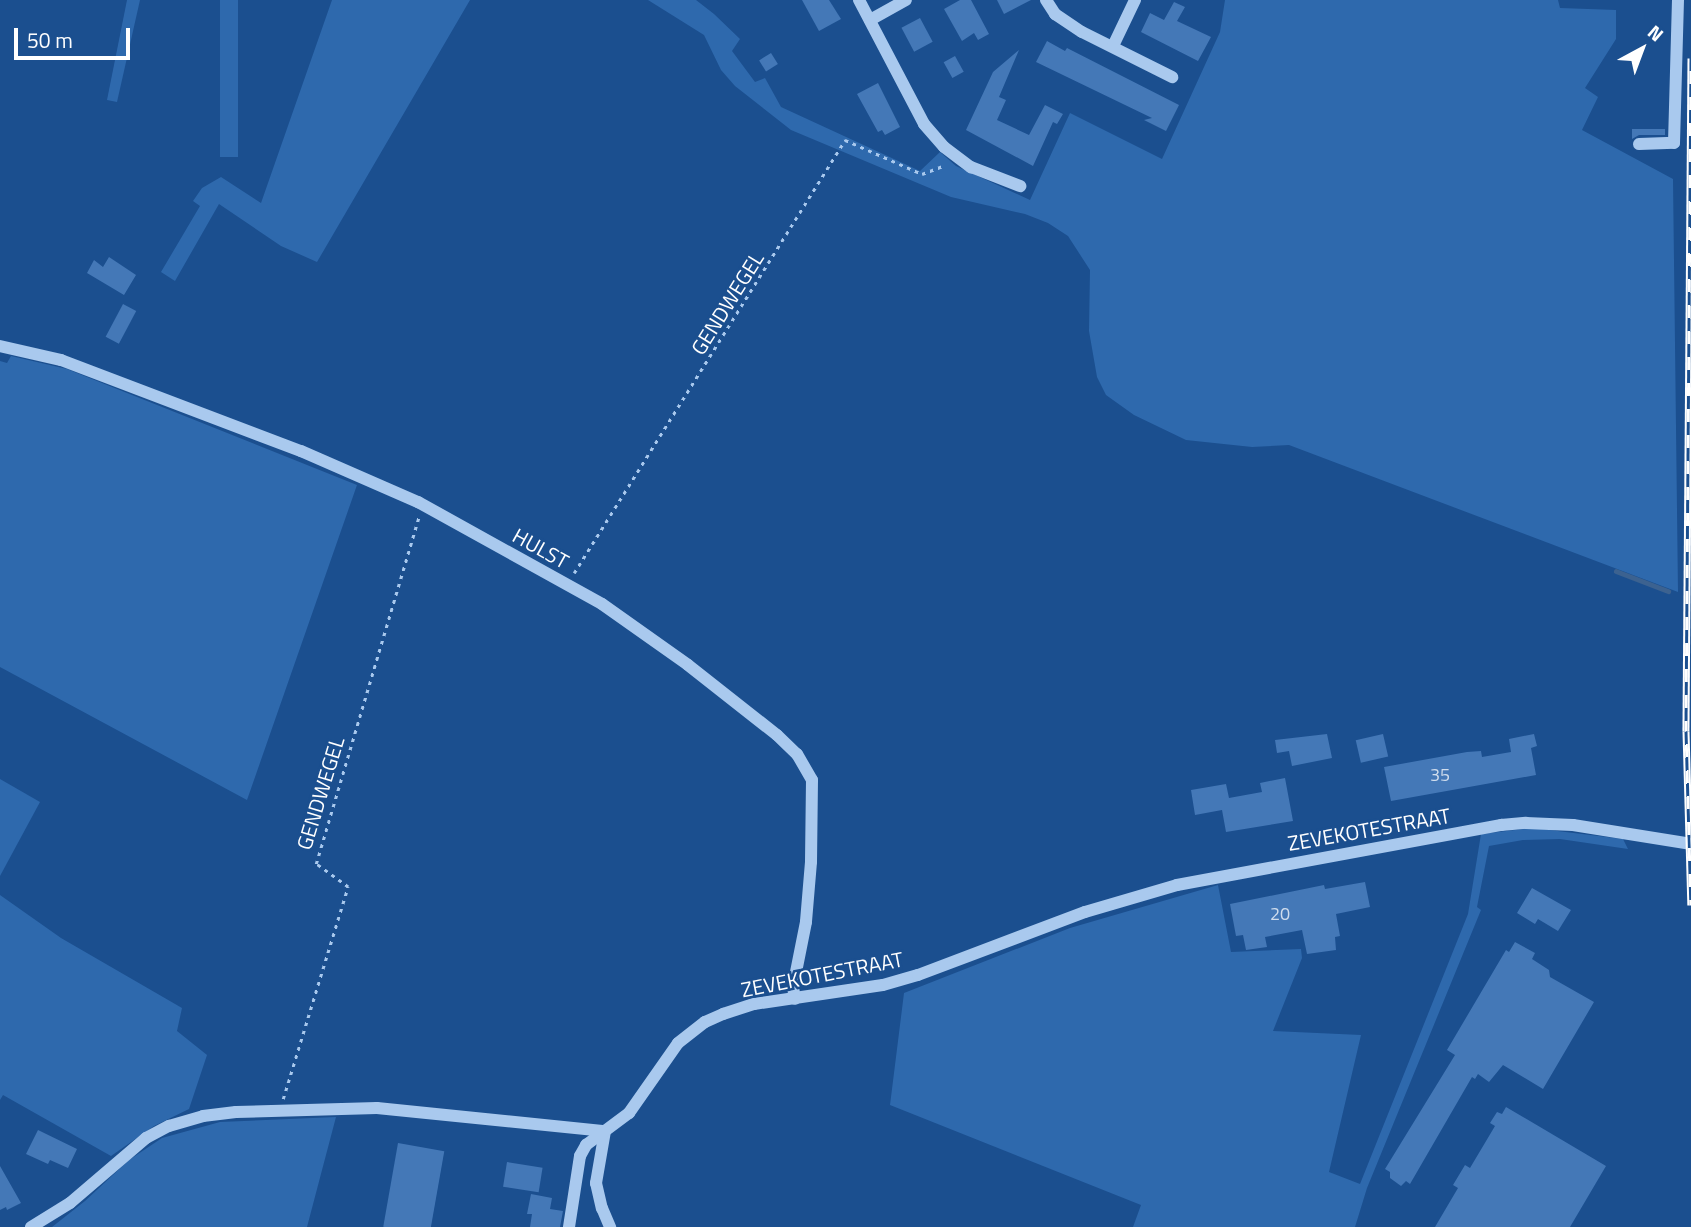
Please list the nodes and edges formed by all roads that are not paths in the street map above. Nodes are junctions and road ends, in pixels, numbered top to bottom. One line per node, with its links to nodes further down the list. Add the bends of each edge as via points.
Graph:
1 (859, 0): 6 (street)
2 (906, 0): 6 (street)
3 (1046, 0): 7 (street, via 1055,14)
4 (1135, 0): 7 (street)
5 (1678, 0): 9 (street, via 1674,143)
6 (870, 20): 10 (street, via 924,124 971,167)
7 (1113, 46): 8 (street)
8 (1172, 77)
9 (1639, 144)
10 (1020, 186)
11 (0, 346): 13 (street, HULST, via 61,360 301,451 418,502 602,604 767,728 797,754 812,780 811,862)
12 (1689, 844): 13 (street, ZEVEKOTESTRAAT, via 1573,825 1501,825 1177,885 1085,912 918,975)
13 (795, 999): 14 (street, ZEVEKOTESTRAAT, via 754,1004 696,1028 670,1053 629,1113)
14 (605, 1131): 15 (street, via 596,1183); 16 (street, via 377,1108 203,1116 146,1138 70,1203); 17 (street, ZEVEKOTESTRAAT, via 586,1145 580,1156)
15 (608, 1226)
16 (31, 1227)
17 (569, 1227)

